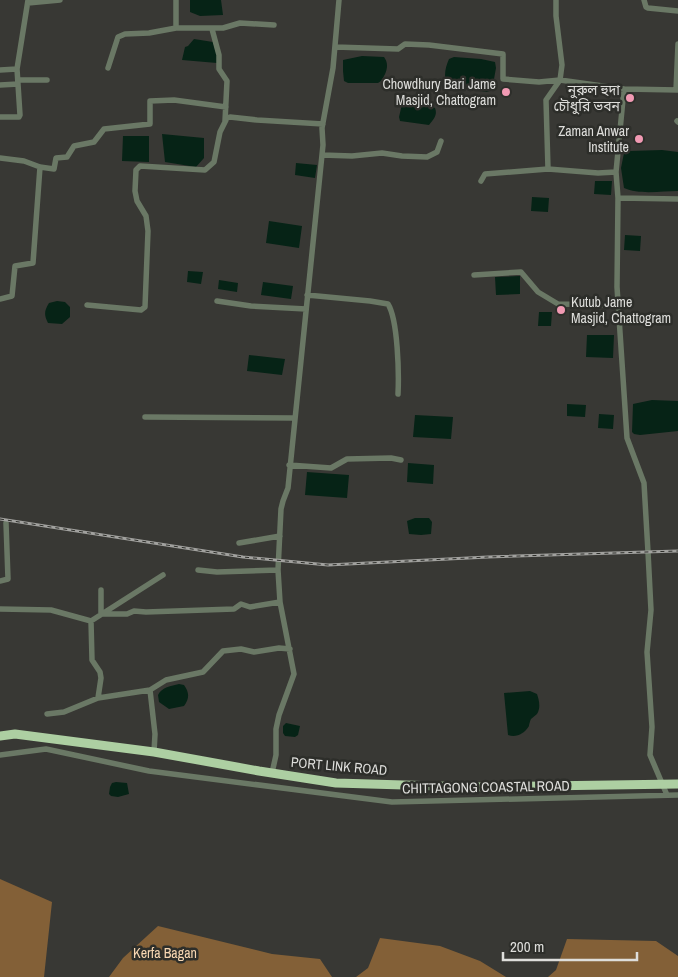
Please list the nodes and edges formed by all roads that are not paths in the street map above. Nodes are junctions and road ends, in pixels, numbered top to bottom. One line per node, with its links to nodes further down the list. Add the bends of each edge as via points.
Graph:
1 (60, 0): 5 (street)
2 (176, 0): 9 (street)
3 (340, 0): 12 (street)
4 (556, 0): 17 (street)
5 (28, 1): 13 (street)
6 (644, 1): 7 (street, via 648,8)
7 (678, 11)
8 (274, 26): 10 (street, via 240,23)
9 (176, 28): 10 (street); 14 (street, via 118,37)
10 (212, 29): 22 (street, via 219,69 227,81)
11 (678, 44): 21 (street)
12 (335, 47): 17 (street, via 398,50 405,44 429,45 503,54 503,79); 25 (street)
13 (17, 68): 15 (street); 18 (street)
14 (108, 68)
15 (0, 70)
16 (47, 80): 18 (street)
17 (560, 80): 20 (street); 30 (street, via 546,100)
18 (18, 82): 19 (street); 23 (street, via 19,117)
19 (0, 85)
20 (624, 89): 21 (street); 31 (street)
21 (677, 90)
22 (226, 107): 24 (street); 29 (street, via 174,100 150,101 150,124 104,129 94,142 74,146 68,157 56,158 54,169)
23 (0, 117)
24 (225, 122): 25 (street, via 230,117); 39 (street, via 214,162 205,170 140,166 136,170 135,191 146,216 148,231 145,307 125,310)
25 (322, 124): 27 (street)
26 (441, 141): 27 (street, via 438,152 428,157 382,153)
27 (322, 155): 36 (street)
28 (0, 158): 29 (street)
29 (40, 167): 37 (street, via 34,263 15,266 12,296)
30 (548, 169): 31 (street); 32 (street, via 487,173)
31 (616, 172): 33 (street)
32 (481, 181)
33 (618, 198): 34 (street); 40 (street)
34 (678, 199)
35 (474, 275): 40 (street, via 522,272 538,292 558,304)
36 (307, 294): 41 (street); 42 (street, via 388,304 394,326)
37 (0, 299)
38 (216, 301): 41 (street)
39 (87, 305)
40 (618, 305): 68 (street, via 627,438 644,483 645,497 651,610 647,652 652,727 650,755)
41 (306, 309): 44 (street)
42 (398, 394)
43 (145, 417): 44 (street)
44 (294, 418): 46 (street)
45 (401, 460): 46 (street, via 348,459 331,468)
46 (289, 465): 48 (street)
47 (6, 523): 53 (street, via 8,579)
48 (280, 536): 49 (street); 51 (street)
49 (239, 543)
50 (198, 570): 51 (street)
51 (278, 570): 55 (street)
52 (163, 575): 57 (street)
53 (0, 581)
54 (101, 590): 57 (street)
55 (280, 602): 57 (street, via 250,607 241,604 234,609); 59 (street)
56 (0, 609): 58 (street, via 51,610)
57 (102, 614): 58 (street)
58 (91, 621): 61 (street, via 92,660 101,678)
59 (290, 649): 60 (street, via 223,651 203,672 166,680); 66 (street, via 294,674 279,715)
60 (150, 690): 61 (street); 64 (street)
61 (98, 698): 62 (street, via 64,712)
62 (47, 714)
63 (0, 736): 64 (highway, PORT LINK ROAD, via 15,734)
64 (154, 752): 66 (highway, PORT LINK ROAD)
65 (0, 755): 69 (street, CHITTAGONG COASTAL ROAD, via 46,749 149,771 392,802)
66 (272, 773): 68 (highway, PORT LINK ROAD, via 336,782 462,787)
67 (678, 784): 68 (highway, PORT LINK ROAD)
68 (663, 785): 69 (street)
69 (667, 795): 70 (street, CHITTAGONG COASTAL ROAD)
70 (678, 795)

